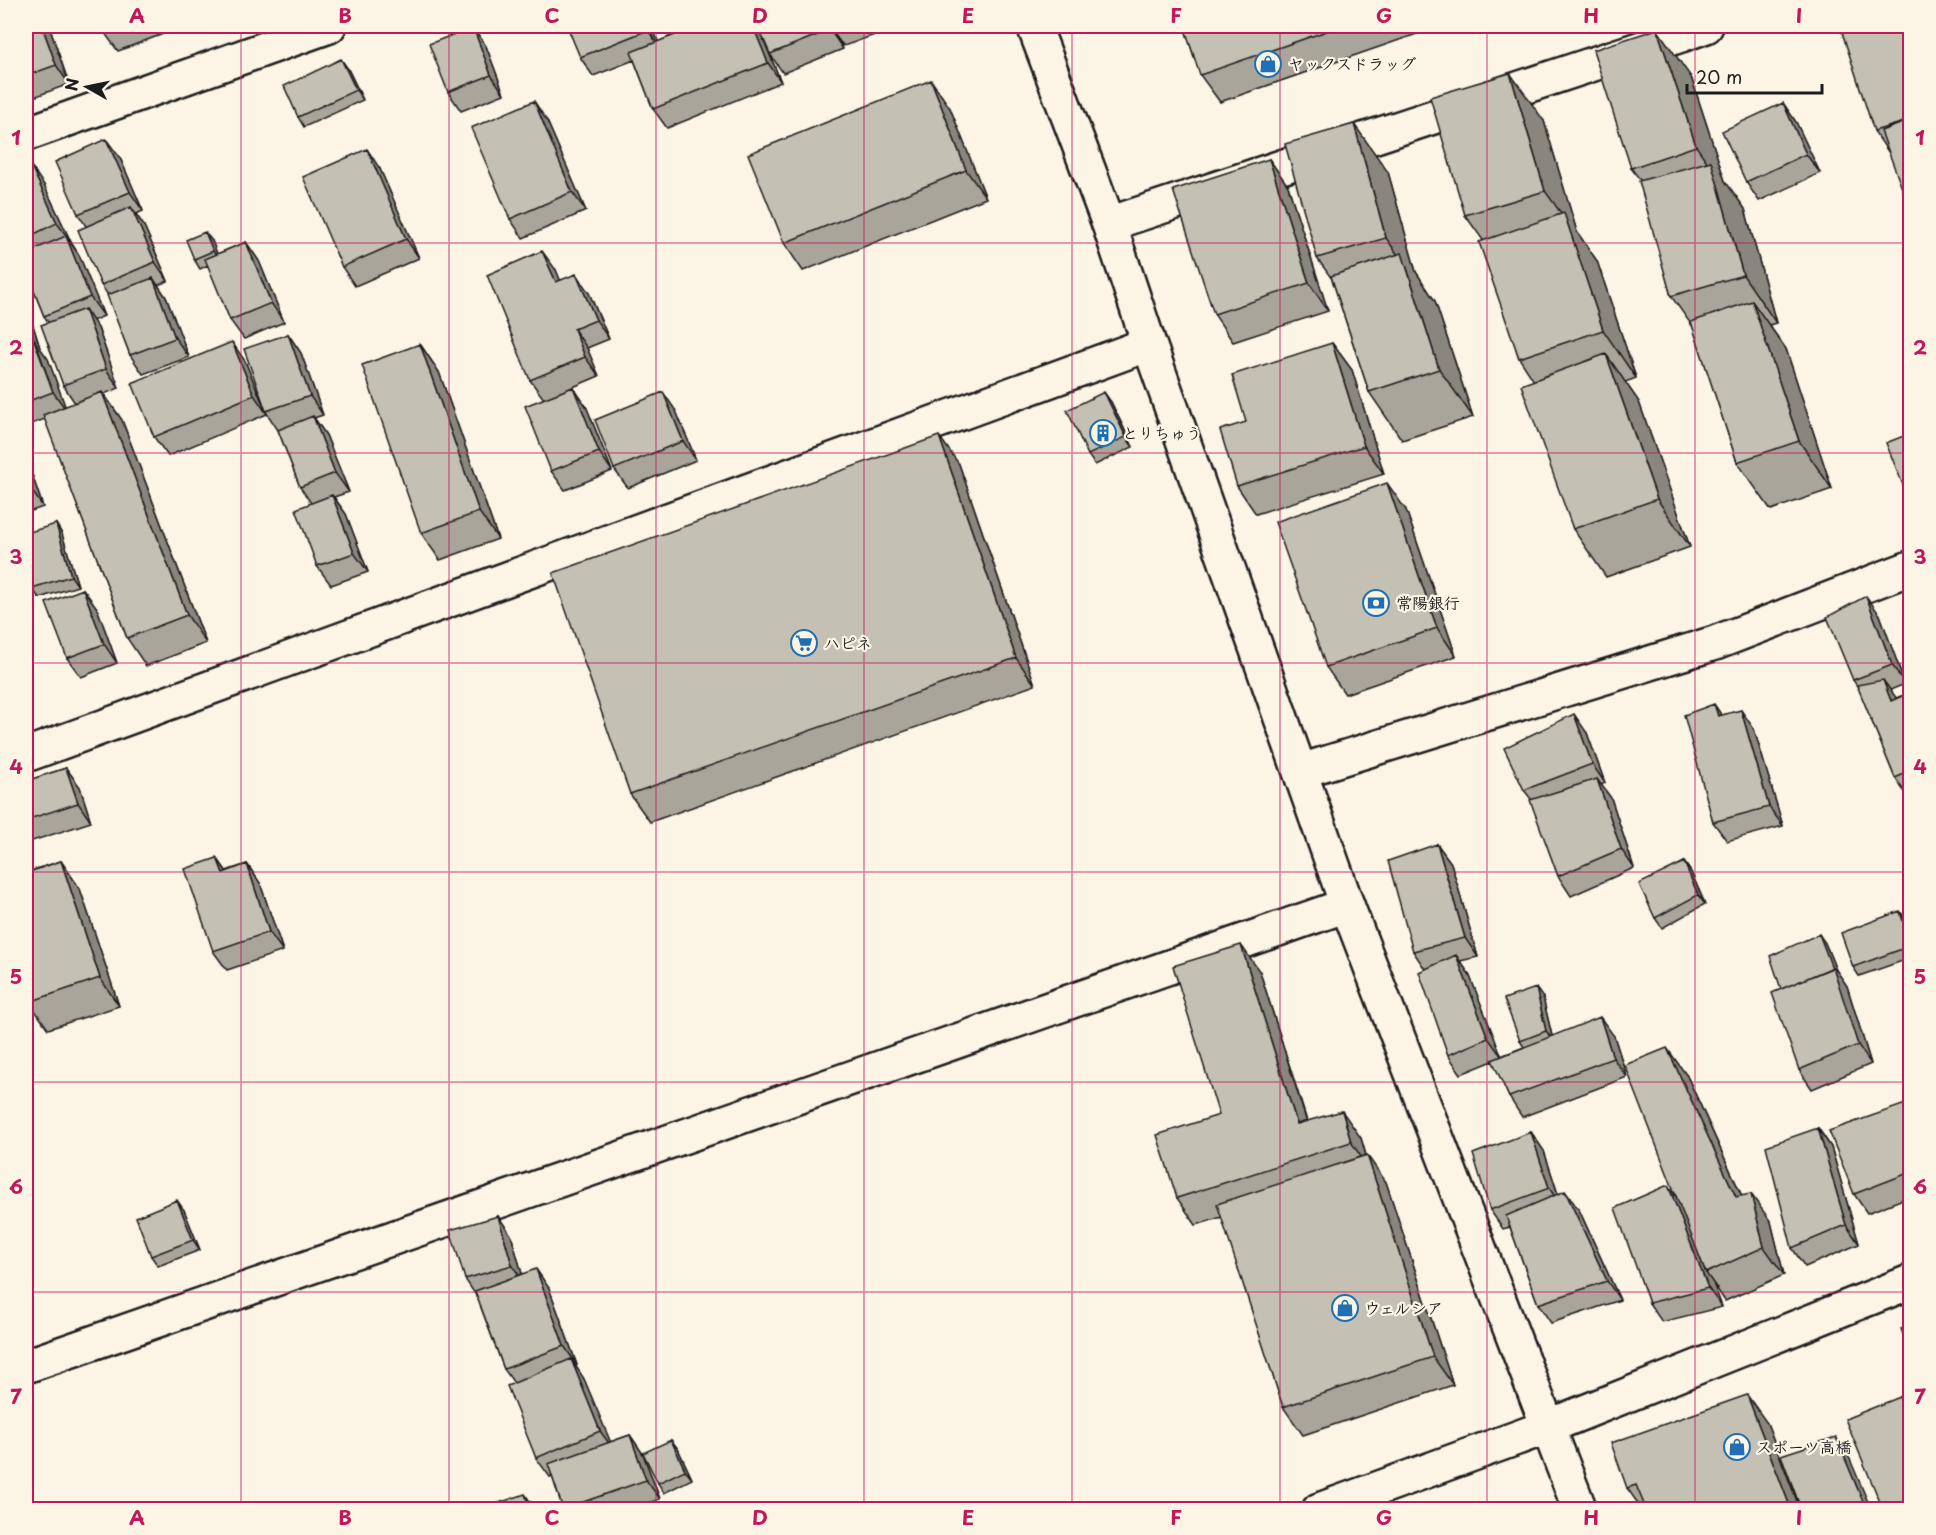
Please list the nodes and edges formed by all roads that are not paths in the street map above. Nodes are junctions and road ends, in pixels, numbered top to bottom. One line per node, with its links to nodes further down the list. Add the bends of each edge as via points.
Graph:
1 (329, 26): 4 (street)
2 (1034, 26): 5 (street)
3 (1706, 26): 5 (street)
4 (26, 134)
5 (1109, 224): 6 (street)
6 (1149, 344): 8 (street); 9 (street)
7 (1911, 568): 9 (street, via 1715,643)
8 (26, 754)
9 (1300, 771): 10 (street)
10 (1347, 905): 12 (street); 13 (street)
11 (1911, 1282): 13 (street)
12 (26, 1366)
13 (1547, 1427): 14 (street); 15 (street)
14 (1319, 1509)
15 (1580, 1509)

